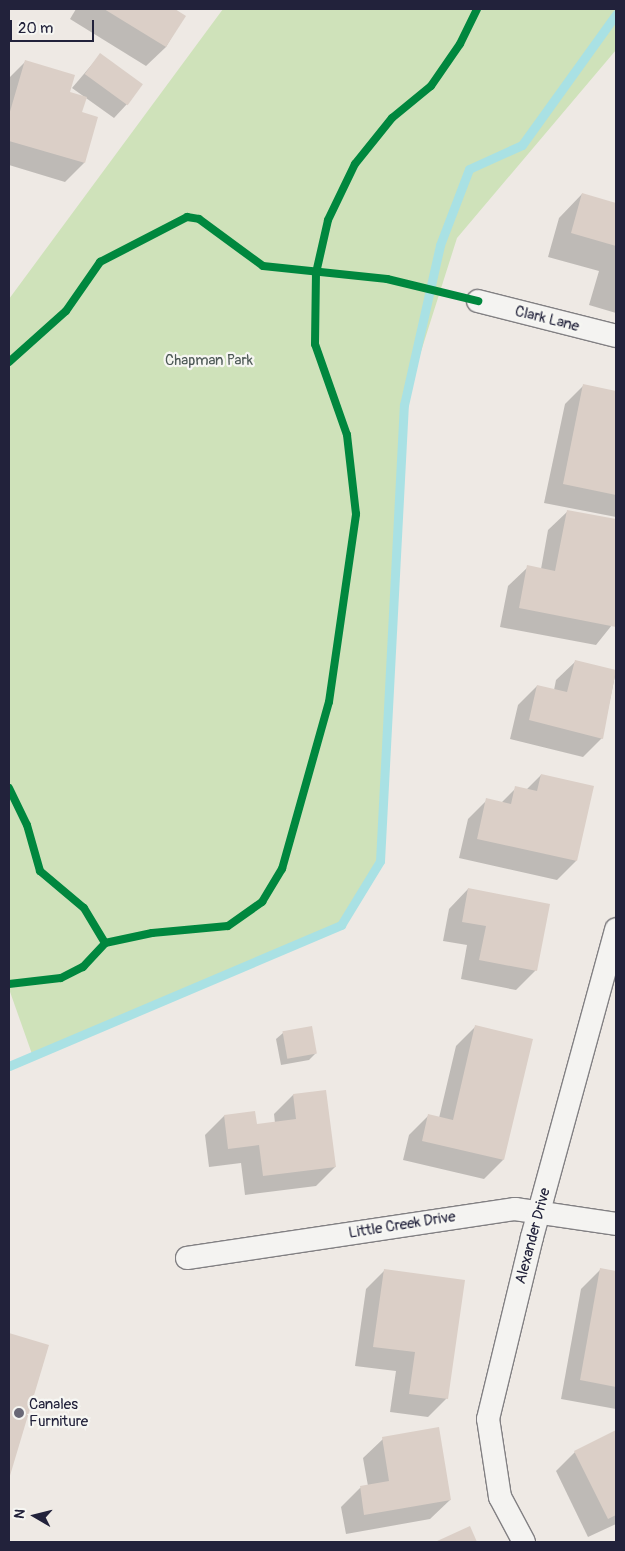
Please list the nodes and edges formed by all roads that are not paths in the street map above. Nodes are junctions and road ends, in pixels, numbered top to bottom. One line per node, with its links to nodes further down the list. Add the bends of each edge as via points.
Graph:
1 (478, 301): 2 (street, Clark Lane)
2 (616, 336)
3 (616, 929): 4 (street, Alexander Drive)
4 (540, 1210): 5 (street, Little Creek Drive); 6 (street, Little Creek Drive, via 488,1212); 7 (street, Alexander Drive, via 488,1419 500,1497)
5 (616, 1224)
6 (187, 1258)
7 (524, 1542)

